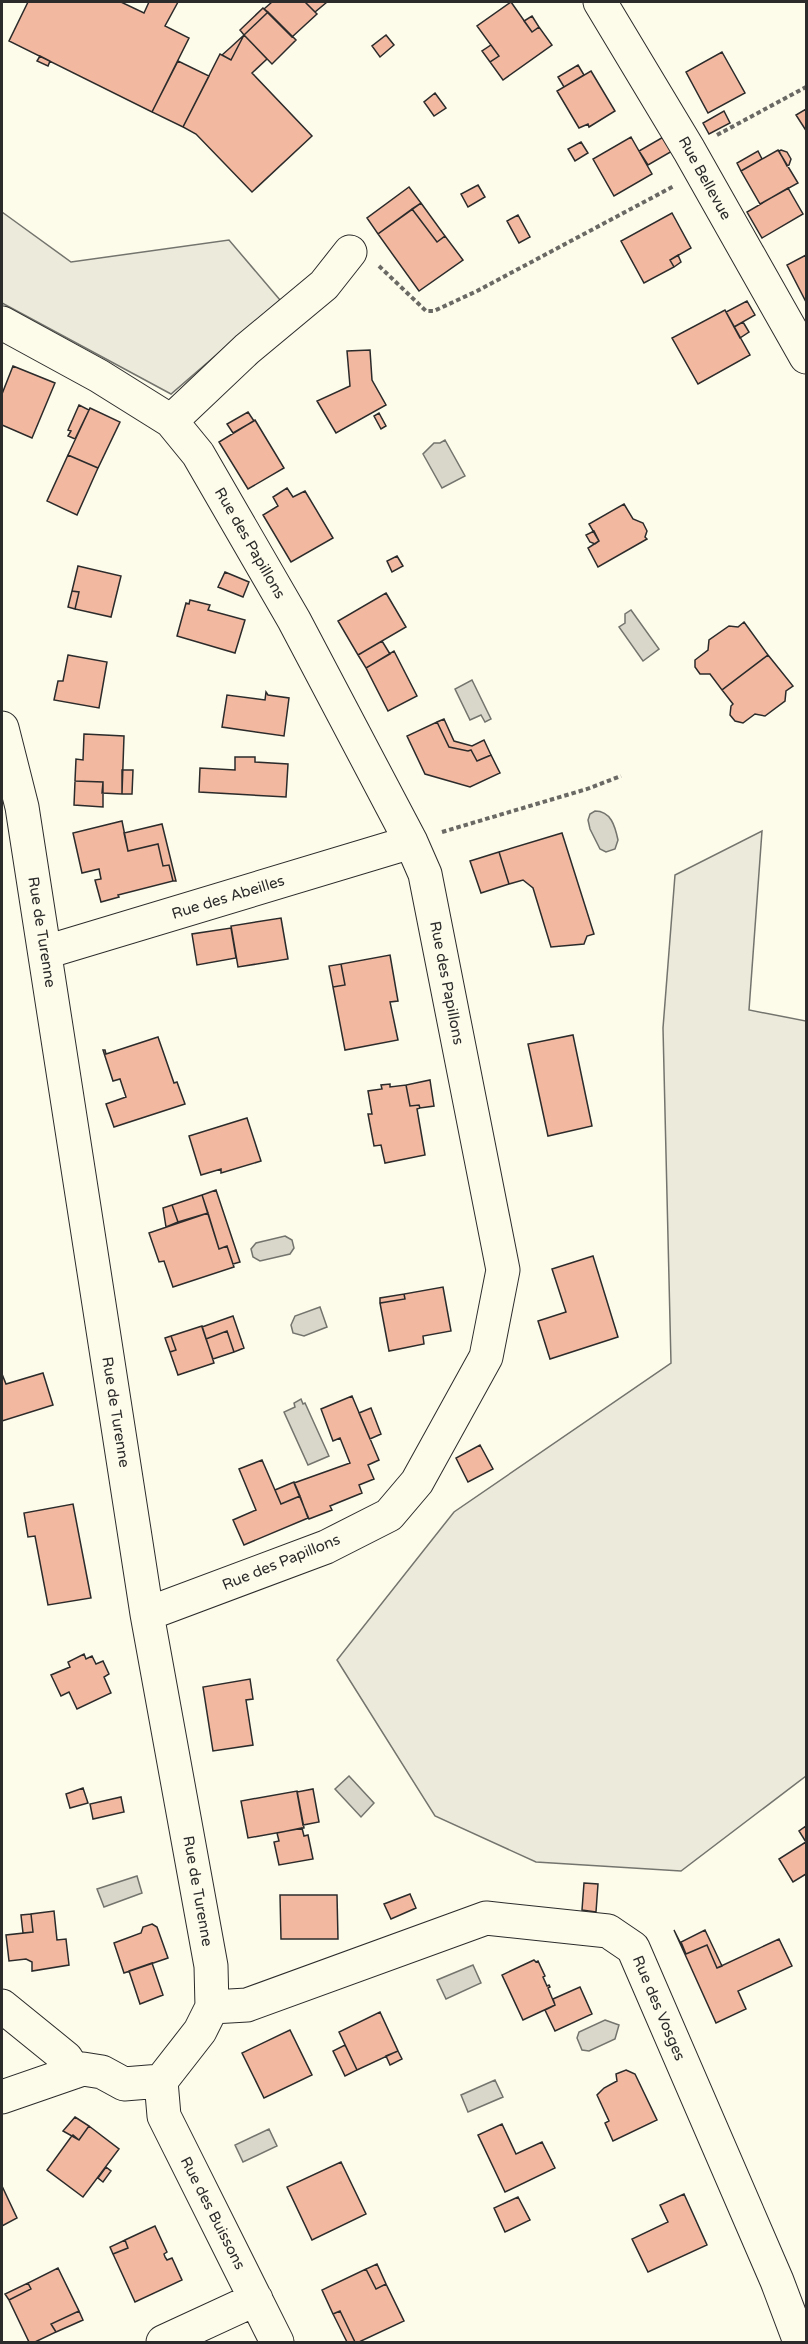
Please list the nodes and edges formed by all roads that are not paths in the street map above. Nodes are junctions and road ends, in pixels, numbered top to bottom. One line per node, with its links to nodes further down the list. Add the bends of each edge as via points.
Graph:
1 (600, 2): 4 (street, Rue Bellevue)
2 (362, 256): 5 (street, via 274,326)
3 (2, 323): 5 (street, Rue des Papillons)
4 (807, 357)
5 (171, 421): 7 (street, Rue des Papillons, via 198,454 288,610)
6 (2, 728): 8 (street, Rue de Turenne, via 22,807)
7 (411, 842): 8 (street, Rue des Abeilles); 9 (street, Rue des Papillons, via 425,874 503,1270 486,1357 417,1482 389,1515 326,1547)
8 (46, 952): 9 (street, Rue de Turenne)
9 (147, 1614): 11 (street, Rue de Turenne, via 212,1966)
10 (2, 2006): 12 (street, via 66,2058)
11 (212, 2007): 13 (street, Rue de Turenne, via 200,2031); 18 (street, Rue des Vosges, via 247,2005 486,1918 608,1931 633,1948)
12 (74, 2072): 13 (street, via 102,2072 124,2084); 14 (street)
13 (161, 2081): 15 (street, Rue des Buissons, via 164,2116)
14 (2, 2097)
15 (256, 2299): 16 (street); 17 (street, Rue des Buissons)
16 (162, 2343)
17 (277, 2343)
18 (800, 2343)

